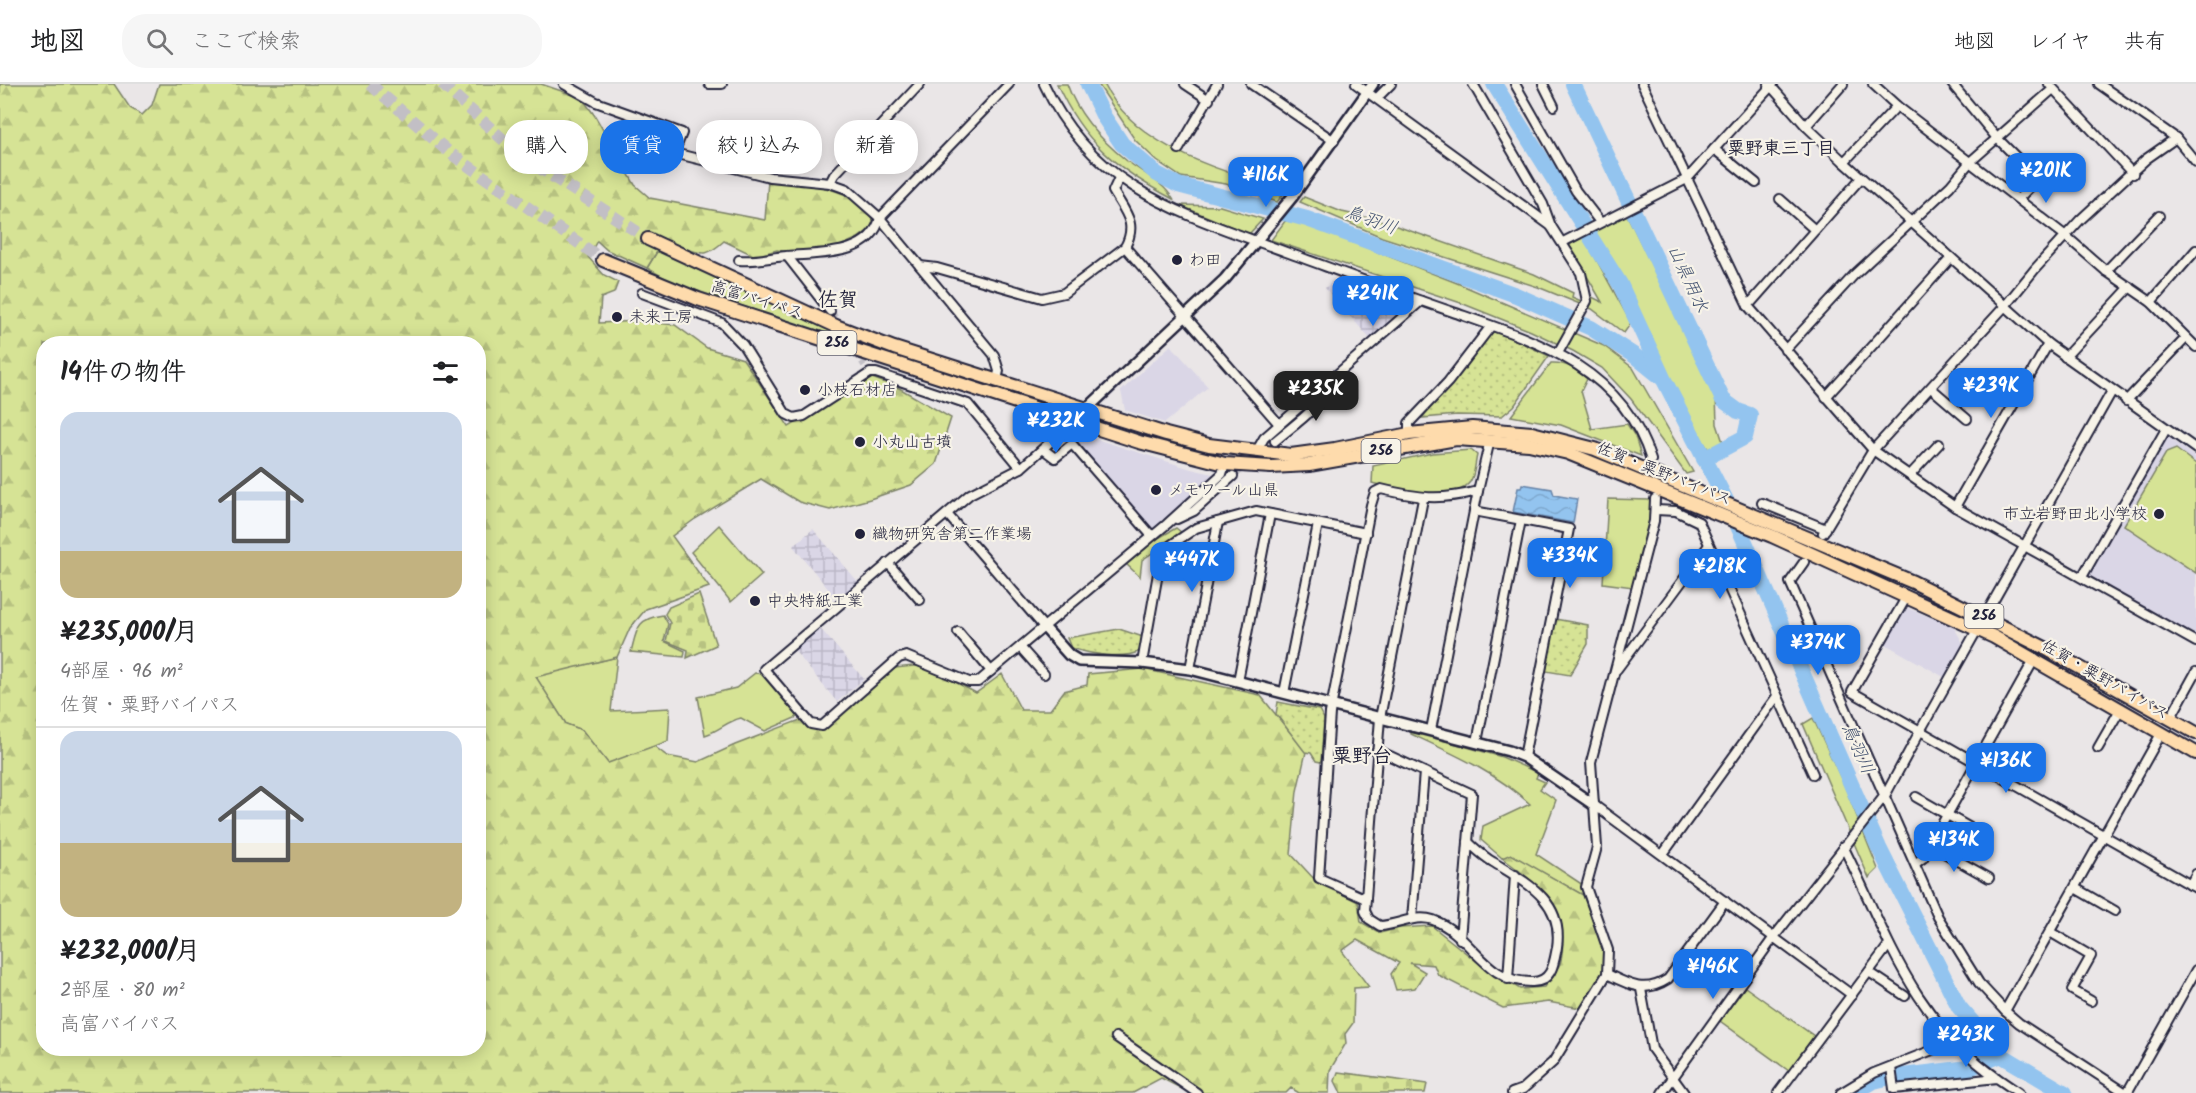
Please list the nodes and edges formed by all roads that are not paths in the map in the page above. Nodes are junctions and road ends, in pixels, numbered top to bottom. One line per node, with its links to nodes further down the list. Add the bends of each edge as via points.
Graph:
1 (564, 84): 40 (street, via 596,102 682,133 674,153 770,177)
2 (709, 84): 3 (street)
3 (722, 84)
4 (920, 84): 40 (street)
5 (1009, 84): 45 (street)
6 (1044, 84): 37 (street, via 1070,129)
7 (1185, 84): 24 (street)
8 (1217, 84): 24 (street)
9 (1251, 84): 30 (street)
10 (1356, 84): 22 (street)
11 (1391, 84): 23 (street)
12 (1473, 84): 48 (street, via 1543,204)
13 (1515, 84): 47 (street)
14 (1543, 84): 25 (street)
15 (1642, 84): 38 (street)
16 (1843, 84): 27 (street)
17 (1873, 84): 26 (street)
18 (1952, 84): 28 (street)
19 (2099, 84): 29 (street)
20 (1771, 85): 27 (street); 32 (street)
21 (2051, 86): 28 (street); 36 (street)
22 (1371, 88): 23 (street); 30 (street)
23 (1377, 98): 48 (street)
24 (1209, 100): 31 (street)
25 (1554, 106)
26 (1897, 106): 33 (street); 34 (street)
27 (1806, 126): 33 (street)
28 (1996, 137): 34 (street); 43 (street, via 2038,178)
29 (2176, 138): 35 (street); 36 (street, via 2146,159)
30 (1334, 141): 52 (street)
31 (1179, 149)
32 (1714, 149): 38 (street); 41 (street)
33 (1844, 162): 39 (street)
34 (1970, 162): 43 (street); 46 (street)
35 (2196, 162)
36 (2133, 174): 50 (street, via 2080,220)
37 (1119, 178): 52 (street, via 1177,212); 54 (street, via 1113,191 1132,231)
38 (1687, 178): 47 (street); 66 (street)
39 (1861, 178): 46 (street); 49 (street)
40 (830, 183): 45 (street, via 847,189)
41 (1756, 183)
42 (1780, 199): 49 (street)
43 (2018, 199): 50 (street)
44 (2159, 216): 61 (street)
45 (880, 218): 56 (street, via 877,230 845,251); 60 (street)
46 (1911, 222): 57 (street); 75 (street, via 1854,275)
47 (1597, 223): 53 (street)
48 (1551, 226): 53 (street)
49 (1815, 230): 66 (street)
50 (2067, 237): 61 (street); 67 (street)
51 (648, 239): 79 (highway, 高富バイパス / 256, via 836,326)
52 (1258, 239): 64 (street); 69 (street, via 1225,279)
53 (1566, 241): 74 (street, via 1581,273 1587,301)
54 (1125, 247): 60 (street, via 1064,293 1042,298); 69 (street)
55 (2196, 250): 65 (street)
56 (787, 256): 59 (street); 68 (street)
57 (1951, 258): 67 (street); 83 (street)
58 (603, 260): 87 (highway, 高富バイパス / 256, via 698,299)
59 (739, 260)
60 (920, 266): 79 (street, via 994,355 999,371)
61 (2106, 271): 62 (street)
62 (2130, 287): 65 (street); 76 (street)
63 (642, 293): 78 (street, via 722,323 742,345 786,414 794,418 804,416)
64 (1421, 301): 70 (street); 80 (street)
65 (2151, 302): 71 (street)
66 (1748, 306): 75 (street)
67 (2005, 306): 72 (street); 81 (street)
68 (830, 310)
69 (1186, 316): 85 (street); 88 (street)
70 (1491, 326): 74 (street); 90 (street, via 1448,382 1409,423)
71 (2186, 338): 73 (street); 84 (street)
72 (2048, 344): 76 (street); 107 (street)
73 (2196, 348)
74 (1560, 350): 98 (street, via 1603,382 1632,419)
75 (1785, 350): 83 (street)
76 (2065, 357): 82 (street)
77 (865, 365): 78 (street)
78 (870, 373): 100 (street, via 968,404)
79 (997, 380): 85 (highway, 高富バイパス / 256)
80 (1328, 384): 88 (street); 92 (street, via 1317,403)
81 (1931, 388): 86 (street); 96 (street)
82 (2112, 391): 84 (street); 119 (street)
83 (1826, 397): 96 (street)
84 (2126, 401): 89 (street)
85 (1085, 409): 87 (street); 97 (highway, 佐賀・粟野バイパス / 256, via 1198,443)
86 (1967, 418)
87 (1074, 421): 95 (street); 99 (highway, 佐賀・粟野バイパス / 256)
88 (1279, 424): 97 (street)
89 (2166, 429): 94 (street); 122 (street)
90 (1409, 434): 97 (highway, 佐賀・粟野バイパス / 256, via 1335,449 1291,454); 125 (highway, 佐賀・粟野バイパス / 256, via 1472,428 1532,433 1595,449)
91 (1490, 440): 99 (highway, 佐賀・粟野バイパス / 256, via 1456,439 1309,465); 103 (street); 123 (highway, 佐賀・粟野バイパス / 256, via 1568,453)
92 (1275, 441)
93 (1939, 444): 101 (street)
94 (2195, 446)
95 (1043, 449): 100 (street); 117 (street, via 1055,458 1072,444)
96 (1874, 450): 101 (street); 106 (street, via 1825,531)
97 (1256, 452)
98 (1651, 460)
99 (1225, 464): 114 (street, via 1221,474)
100 (1021, 468): 110 (street, via 970,495)
101 (1910, 475): 107 (street)
102 (1233, 476): 114 (street, via 1194,511)
103 (1478, 491): 104 (street, via 1447,499); 109 (street)
104 (1423, 499): 116 (street, via 1381,489 1375,492); 145 (street)
105 (1655, 499): 108 (street)
106 (1762, 503)
107 (1955, 507): 119 (street)
108 (1656, 510): 118 (street, via 1676,511 1699,522); 135 (street)
109 (1474, 511): 112 (street); 147 (street)
110 (947, 514): 121 (street); 126 (street)
111 (1270, 514): 113 (street, via 1257,512); 115 (street); 138 (street)
112 (1521, 520): 151 (street); 155 (street, via 1569,530)
113 (1218, 522): 132 (street, via 1196,528 1162,551); 133 (street)
114 (1167, 524): 117 (street)
115 (1318, 524): 116 (street); 141 (street)
116 (1366, 533): 143 (street)
117 (1151, 535): 126 (street)
118 (1709, 545): 135 (street); 142 (street)
119 (2025, 546): 122 (street); 125 (street)
120 (1803, 562): 139 (street, via 1790,582)
121 (888, 563): 124 (street); 134 (street, via 764,669 811,724 822,726 899,658 914,657 974,683)
122 (2082, 577): 129 (street)
123 (1907, 596): 127 (highway, 佐賀・粟野バイパス / 256); 140 (street)
124 (920, 600)
125 (1985, 616): 127 (street); 146 (highway, 佐賀・粟野バイパス / 256)
126 (1044, 627): 130 (street); 132 (street, via 1068,656 1079,661)
127 (1978, 629): 131 (highway, 佐賀・粟野バイパス / 256); 148 (street)
128 (958, 632): 134 (street)
129 (2196, 642)
130 (1020, 647): 134 (street); 137 (street)
131 (2035, 658): 144 (highway, 佐賀・粟野バイパス / 256); 156 (street)
132 (1142, 663): 133 (street)
133 (1190, 669): 138 (street)
134 (991, 671)
135 (1614, 672): 161 (street, via 1591,762)
136 (2196, 672): 146 (street)
137 (1044, 674)
138 (1238, 681): 141 (street)
139 (1839, 691): 140 (street); 159 (street)
140 (1851, 692): 148 (street)
141 (1284, 693): 143 (street)
142 (1777, 696): 158 (street); 168 (street)
143 (1331, 706): 145 (street); 175 (street, via 1319,878)
144 (2121, 708): 149 (highway, 佐賀・粟野バイパス / 256); 152 (street)
145 (1380, 718): 147 (street); 153 (street)
146 (2170, 719): 150 (highway, 佐賀・粟野バイパス / 256)
147 (1431, 730): 151 (street)
148 (1920, 731): 156 (street); 159 (street)
149 (2162, 732): 154 (highway, 佐賀・粟野バイパス / 256); 163 (street)
150 (2196, 734)
151 (1478, 742): 155 (street)
152 (2098, 748)
153 (1377, 750): 157 (street); 175 (street)
154 (2196, 753)
155 (1524, 757): 161 (street)
156 (1977, 763): 162 (street); 163 (street)
157 (1424, 772): 165 (street, via 1472,794); 178 (street)
158 (1813, 774)
159 (1884, 795): 166 (street); 169 (street)
160 (1916, 797): 162 (street)
161 (1594, 805): 168 (street); 185 (street, via 1597,847 1586,886 1608,950)
162 (1947, 816): 164 (street); 167 (street)
163 (2104, 835): 173 (street); 174 (street)
164 (1986, 837)
165 (1468, 842): 171 (street); 181 (street)
166 (1845, 843): 180 (street); 182 (street)
167 (1930, 846): 169 (street); 172 (street)
168 (1663, 854): 176 (street)
169 (1916, 863): 191 (street, via 1938,917 1955,946 1979,983)
170 (2196, 874): 173 (street)
171 (1515, 875): 186 (street); 186 (street, via 1545,900 1554,916 1558,941 1554,966 1546,979)
172 (1989, 878)
173 (2193, 887)
174 (2075, 888): 177 (street); 179 (street)
175 (1366, 899): 178 (street, via 1369,919 1380,926)
176 (1725, 901): 180 (street); 187 (street, via 1668,979)
177 (2115, 911)
178 (1412, 919): 181 (street, via 1437,921)
179 (2050, 933): 190 (street, via 2091,956 2072,990); 191 (street)
180 (1774, 937): 188 (street); 195 (street)
181 (1460, 939): 186 (street)
182 (1888, 946): 184 (street); 193 (street, via 1914,992)
183 (2196, 970): 204 (street)
184 (1869, 972): 188 (street); 189 (street)
185 (1607, 974): 187 (street); 198 (street, via 1553,1062 1523,1089)
186 (1508, 979)
187 (1641, 988): 195 (street, via 1650,1043)
188 (1852, 995): 201 (street)
189 (1905, 996)
190 (2091, 1001)
191 (2005, 1011): 204 (street)
192 (1116, 1037): 197 (street)
193 (1953, 1042): 194 (street); 196 (street)
194 (1891, 1070): 196 (street, via 1894,1089); 202 (street, via 1874,1073)
195 (1673, 1077): 199 (street); 200 (street)
196 (1997, 1078): 203 (street)
197 (1197, 1093)
198 (1512, 1093)
199 (1662, 1093)
200 (1684, 1093)
201 (1778, 1093)
202 (1841, 1093)
203 (2019, 1093)
204 (2127, 1093)

